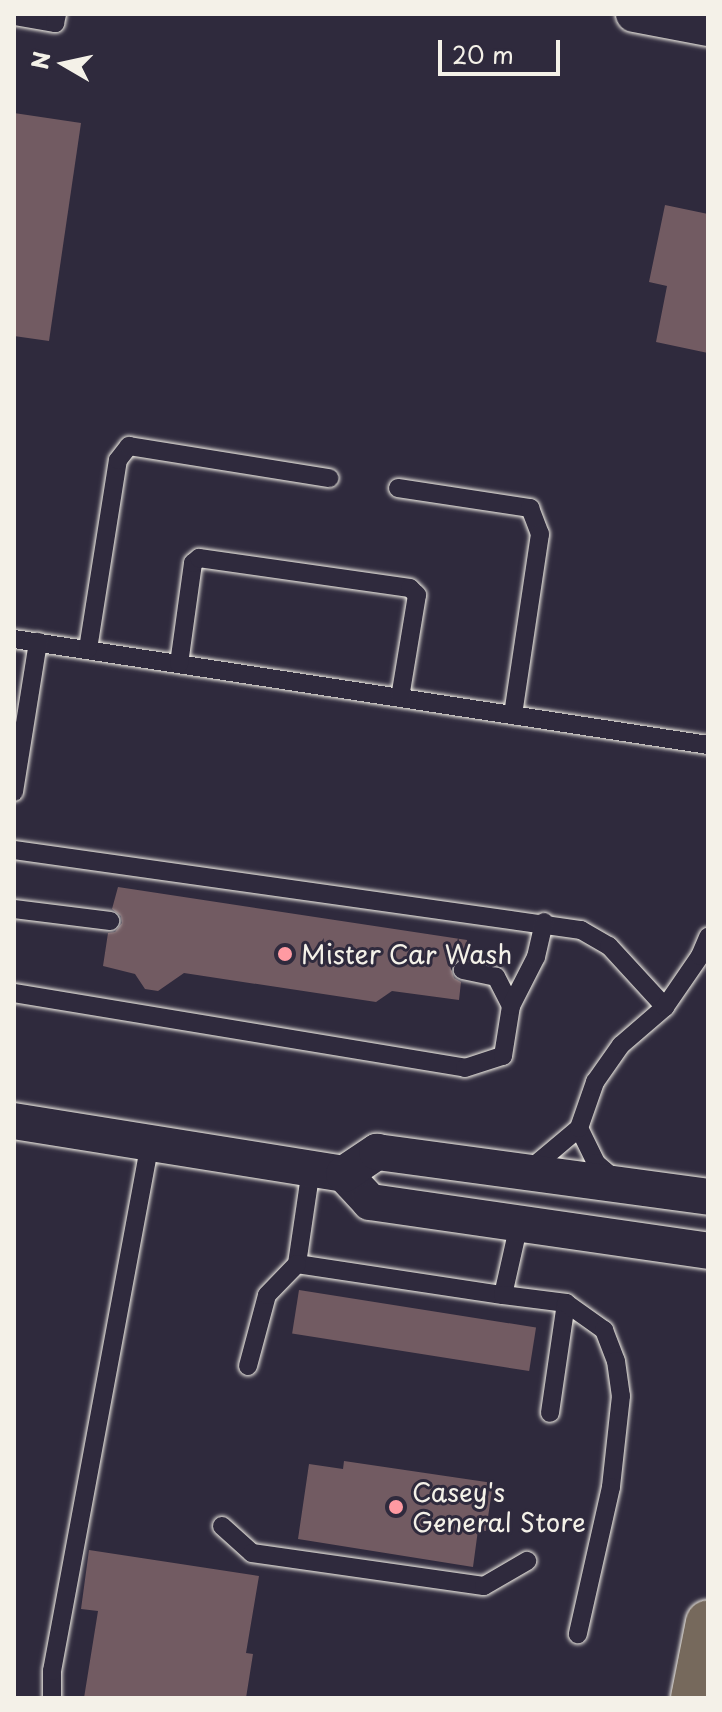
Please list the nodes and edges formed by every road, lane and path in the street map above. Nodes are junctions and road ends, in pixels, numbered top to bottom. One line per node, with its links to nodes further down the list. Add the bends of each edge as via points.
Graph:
1 (57, 14): 3 (lane, via 55,23)
2 (634, 14): 4 (street)
3 (14, 16)
4 (708, 28)
5 (329, 478): 9 (lane, via 129,446 118,460)
6 (398, 488): 12 (lane, via 530,508 540,534)
7 (14, 639): 8 (lane)
8 (38, 642): 9 (lane); 14 (lane)
9 (88, 649): 10 (lane)
10 (179, 664): 11 (lane); 11 (lane, via 193,563 199,558 410,588 417,595)
11 (400, 698): 12 (lane)
12 (513, 715): 13 (lane)
13 (708, 745)
14 (14, 792)
15 (14, 850): 18 (lane)
16 (14, 909): 17 (lane)
17 (110, 921)
18 (544, 922): 22 (lane, via 536,957); 23 (lane, via 581,930 609,946)
19 (708, 937): 23 (lane)
20 (463, 970): 22 (lane, via 496,977)
21 (14, 993): 22 (lane, via 465,1068 503,1056)
22 (511, 1006)
23 (665, 1007): 25 (lane, via 621,1045 595,1082)
24 (14, 1121): 26 (street)
25 (579, 1128): 28 (lane); 29 (lane, via 596,1163)
26 (150, 1143): 27 (street); 42 (lane, via 52,1671)
27 (328, 1172): 28 (street, via 377,1152); 31 (street, via 370,1202); 33 (lane)
28 (526, 1173): 29 (street)
29 (622, 1186): 30 (street)
30 (708, 1197)
31 (519, 1224): 32 (street); 34 (lane)
32 (708, 1251)
33 (297, 1264): 34 (lane); 36 (lane, via 267,1295)
34 (503, 1295): 35 (lane)
35 (566, 1303): 37 (lane); 41 (lane, via 604,1330 621,1396 611,1487)
36 (248, 1366)
37 (550, 1413)
38 (222, 1526): 39 (lane, via 252,1553 484,1586)
39 (527, 1561)
40 (708, 1622): 43 (highway)
41 (578, 1634)
42 (52, 1698)
43 (693, 1698)

